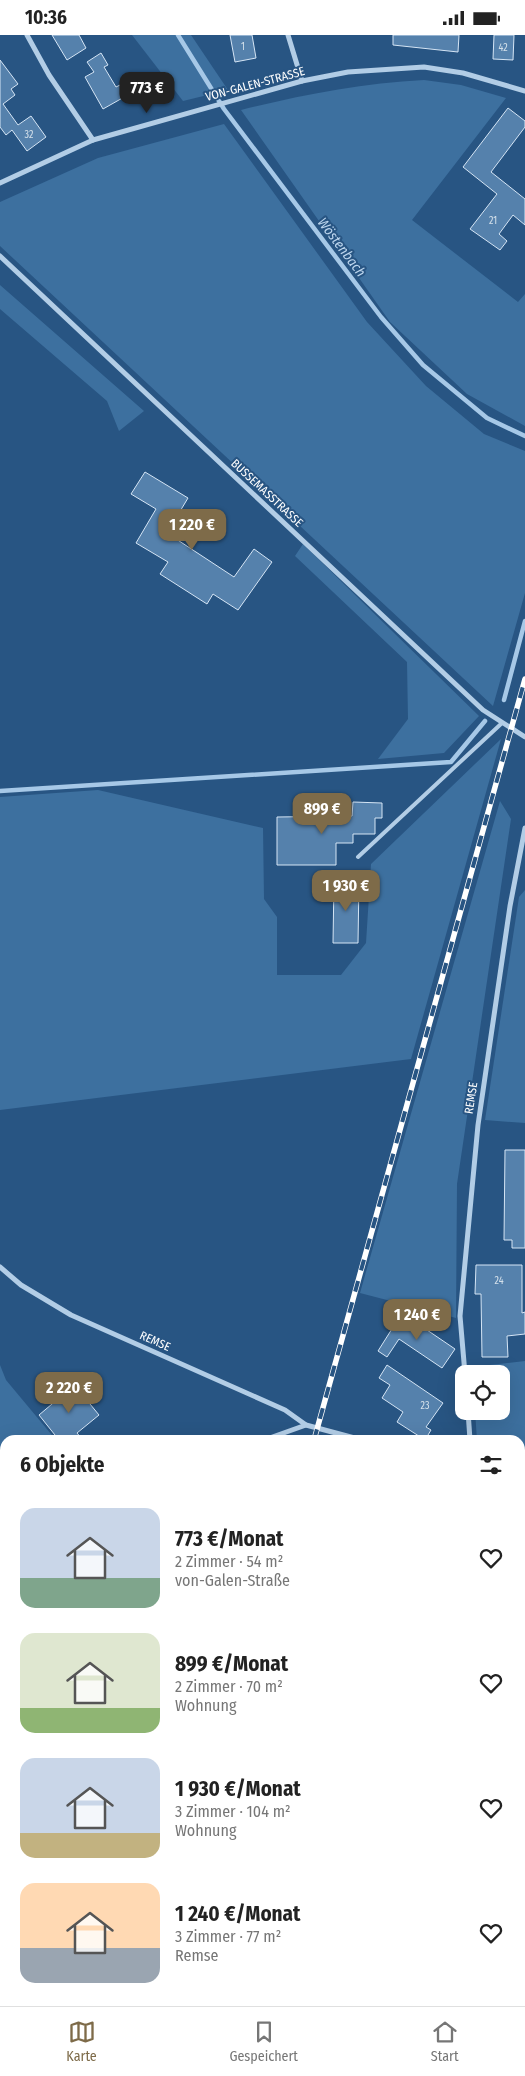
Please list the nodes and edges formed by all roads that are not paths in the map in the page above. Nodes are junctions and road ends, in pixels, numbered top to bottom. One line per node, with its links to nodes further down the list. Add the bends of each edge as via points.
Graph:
1 (27, 35): 5 (street, via 49,75)
2 (288, 35): 3 (street)
3 (302, 81): 4 (street, VON-GALEN-STRASSE, via 364,70 424,67 463,73); 5 (street, VON-GALEN-STRASSE)
4 (525, 91)
5 (93, 140): 6 (street, VON-GALEN-STRASSE)
6 (0, 183)
7 (0, 256): 8 (street, BUSSEMASSTRASSE, via 483,710)
8 (502, 723): 9 (street, BUSSEMASSTRASSE); 11 (lane)
9 (525, 737)
10 (525, 828): 13 (street, REMSE, via 510,906 478,1125 460,1316)
11 (358, 857)
12 (0, 1267): 15 (street, REMSE, via 21,1285 70,1315 285,1410)
13 (464, 1365)
14 (469, 1420): 18 (street)
15 (306, 1425): 16 (street); 17 (street, REMSE)
16 (278, 1435)
17 (343, 1435)
18 (470, 1435)

